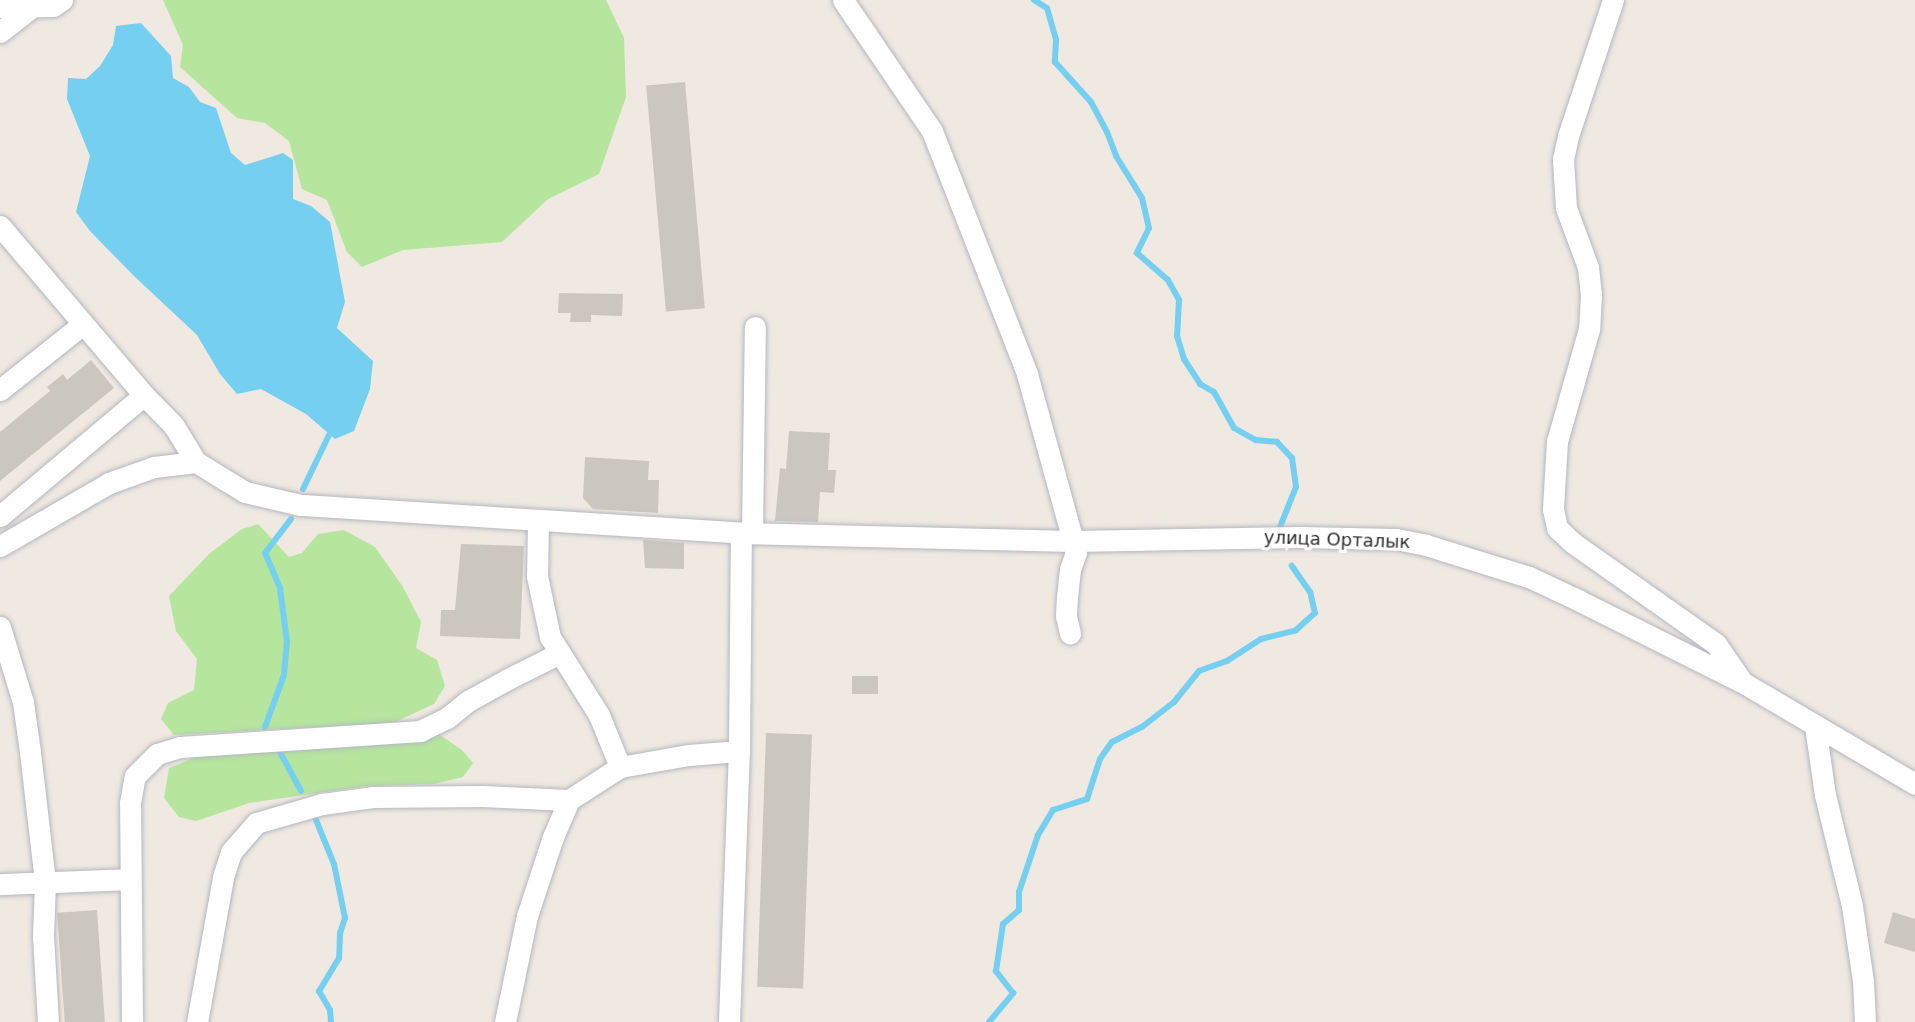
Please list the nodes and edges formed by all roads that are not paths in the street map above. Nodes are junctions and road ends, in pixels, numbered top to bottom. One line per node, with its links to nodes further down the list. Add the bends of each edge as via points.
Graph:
1 (62, 0): 5 (street, via 53,6)
2 (843, 0): 16 (street, via 932,131 1027,374)
3 (1613, 0): 21 (street, via 1563,159 1566,208 1588,267 1591,294 1589,329 1557,441 1553,509 1557,528 1573,543 1716,644)
4 (0, 7): 5 (street)
5 (32, 7): 6 (street)
6 (0, 32)
7 (0, 226): 8 (street)
8 (83, 324): 10 (street); 11 (street)
9 (755, 327): 15 (street)
10 (0, 390)
11 (144, 395): 12 (street, via 174,426); 13 (street)
12 (196, 462): 14 (street, улица Орталык, via 245,492 301,505); 17 (street, via 154,467 109,483)
13 (0, 516)
14 (538, 521): 15 (street, улица Орталык); 20 (street, via 536,555 542,608)
15 (746, 533): 16 (street, улица Орталык); 23 (street)
16 (1072, 541): 19 (street, via 1076,552 1066,616); 21 (street, улица Орталык, via 1300,537 1396,539 1426,545 1530,578)
17 (0, 546)
18 (0, 627): 28 (street, via 23,702)
19 (1070, 634)
20 (560, 653): 24 (street, via 599,715); 27 (street, via 420,731 180,747 157,754 135,776)
21 (1742, 682): 22 (street, улица Орталык)
22 (1815, 726): 25 (street, улица Орталык); 35 (street, via 1825,795 1852,905)
23 (739, 751): 24 (street); 34 (street)
24 (620, 767): 26 (street)
25 (1915, 784)
26 (569, 800): 32 (street, via 373,797 321,804 256,823 231,852 223,877); 33 (street, via 527,916)
27 (129, 879): 28 (street); 31 (street)
28 (45, 882): 29 (street); 30 (street)
29 (0, 884)
30 (48, 1022)
31 (132, 1022)
32 (197, 1022)
33 (505, 1022)
34 (729, 1022)
35 (1865, 1022)

